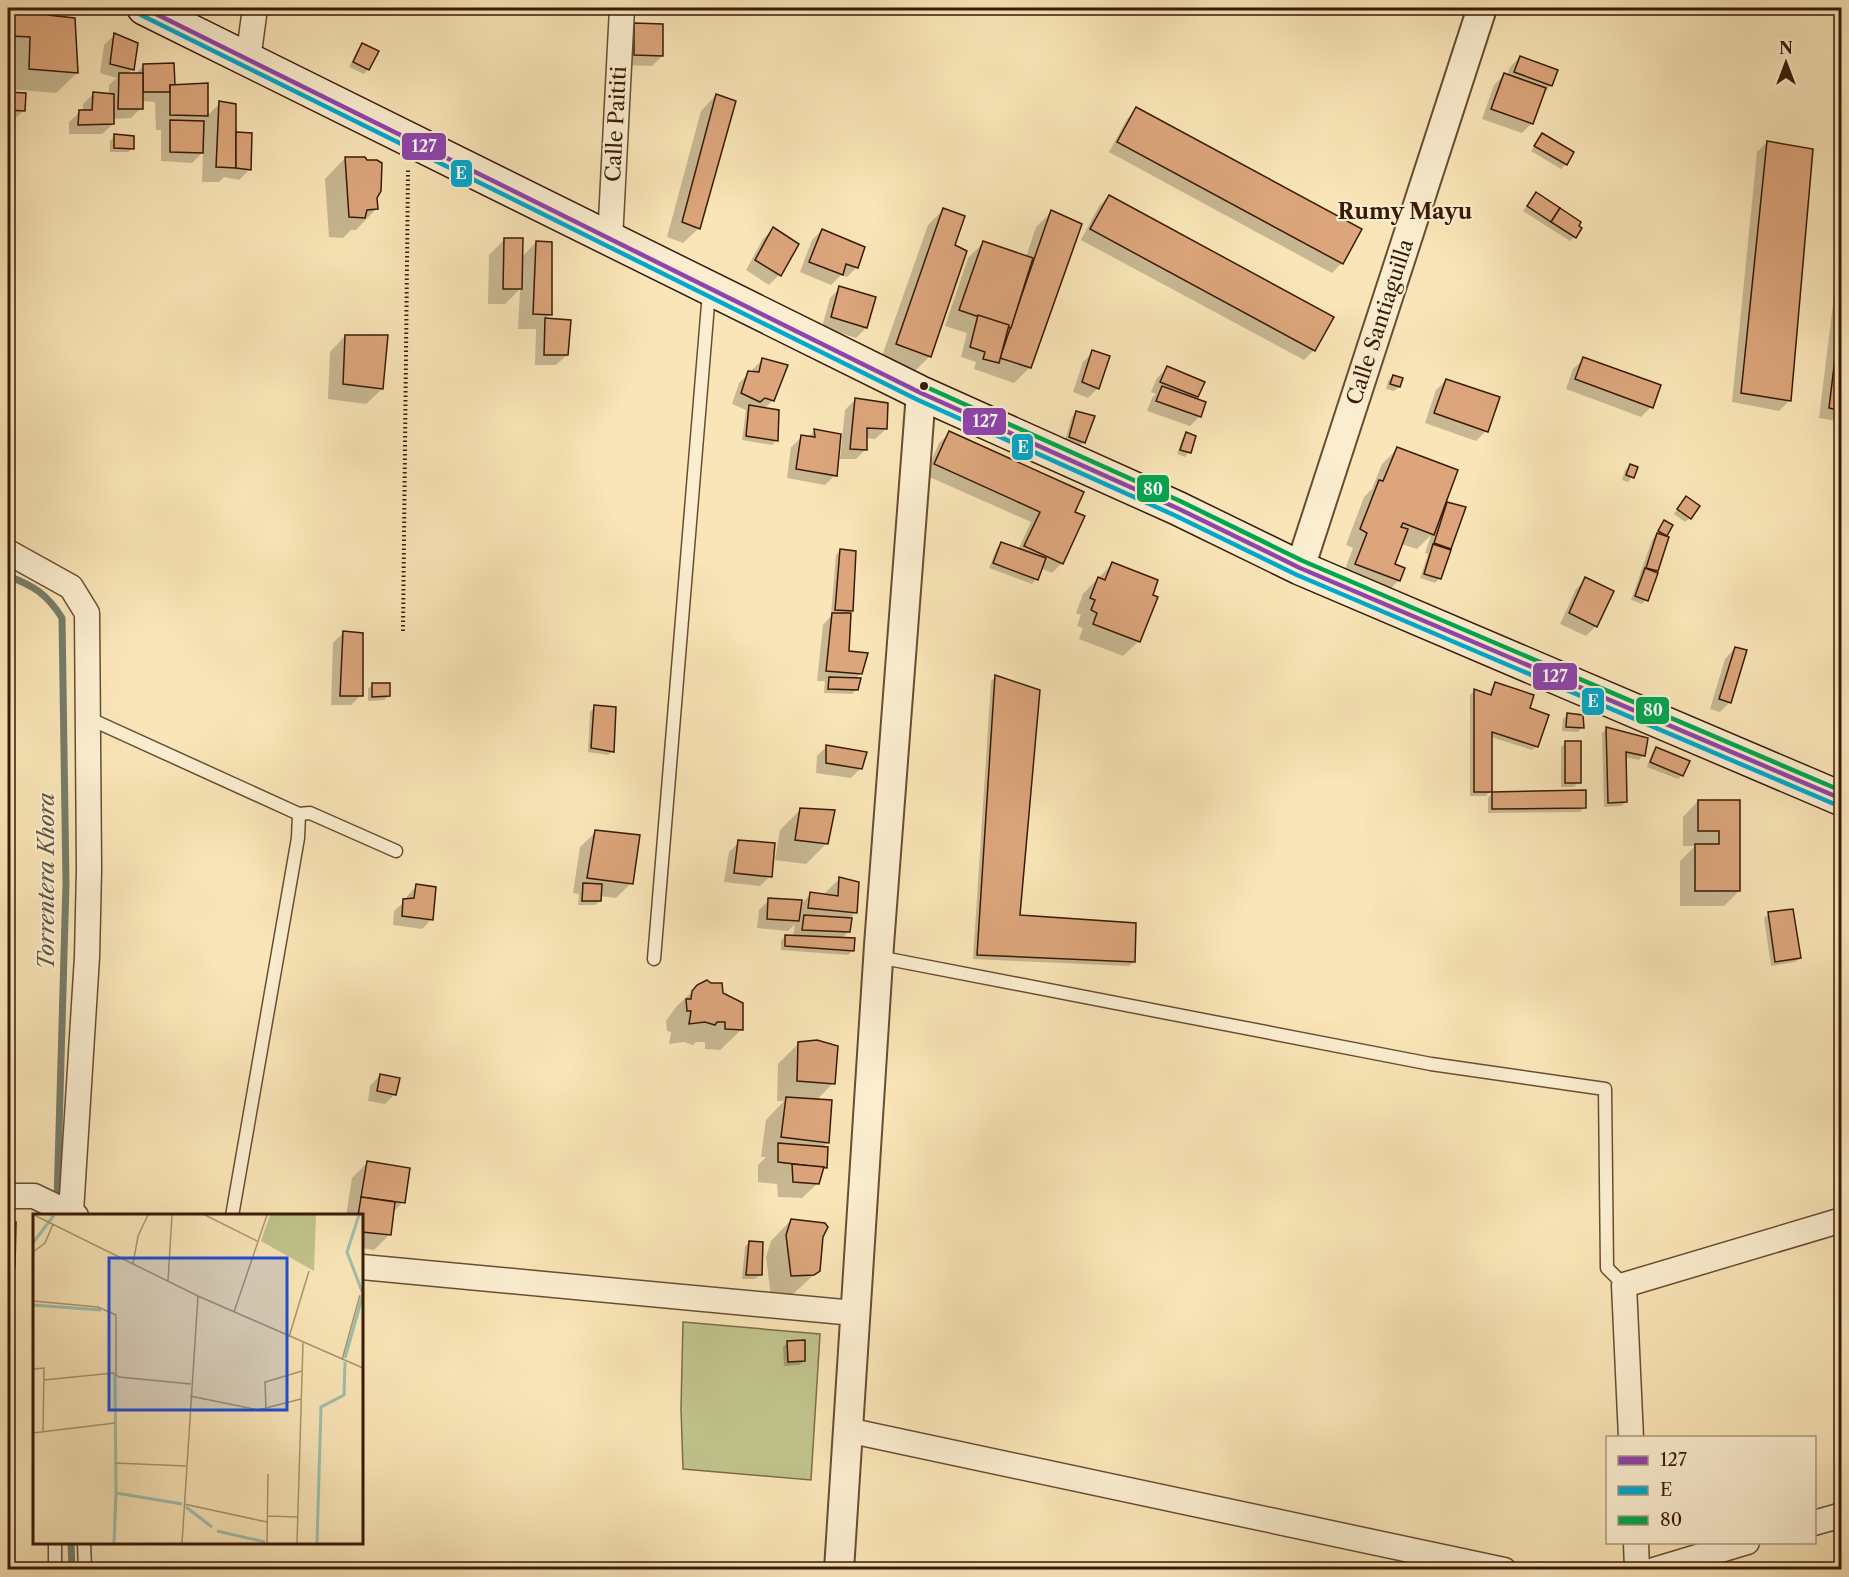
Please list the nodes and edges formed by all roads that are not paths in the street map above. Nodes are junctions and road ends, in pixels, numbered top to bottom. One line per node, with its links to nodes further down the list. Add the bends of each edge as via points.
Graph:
1 (144, 8): 5 (main road)
2 (255, 8): 5 (street)
3 (622, 8): 6 (street, Calle Paititi)
4 (1482, 8): 10 (street, Calle Santiaguilla)
5 (248, 60): 6 (main road)
6 (610, 240): 7 (main road)
7 (710, 288): 8 (main road); 16 (lane)
8 (921, 393): 10 (main road); 15 (street)
9 (8, 552): 11 (street, via 70,587 87,612)
10 (1300, 568): 12 (main road)
11 (88, 718): 13 (lane); 18 (street, via 87,957)
12 (1842, 799)
13 (299, 814): 14 (lane, via 310,813); 19 (lane)
14 (396, 851)
15 (878, 957): 22 (lane, via 1431,1064 1605,1089 1607,1268); 23 (street)
16 (654, 959)
17 (8, 1196): 18 (street)
18 (73, 1214)
19 (232, 1214)
20 (1842, 1220): 22 (street)
21 (363, 1267): 23 (street)
22 (1624, 1285): 25 (street)
23 (854, 1313): 24 (street)
24 (847, 1430): 34 (street); 35 (street)
25 (1631, 1436)
26 (1842, 1515): 27 (street)
27 (1816, 1523)
28 (54, 1544): 32 (lane)
29 (84, 1544): 33 (lane)
30 (1636, 1544): 36 (street)
31 (1740, 1544): 37 (street)
32 (55, 1569)
33 (85, 1569)
34 (839, 1569)
35 (1504, 1569)
36 (1637, 1569)
37 (1654, 1569)

